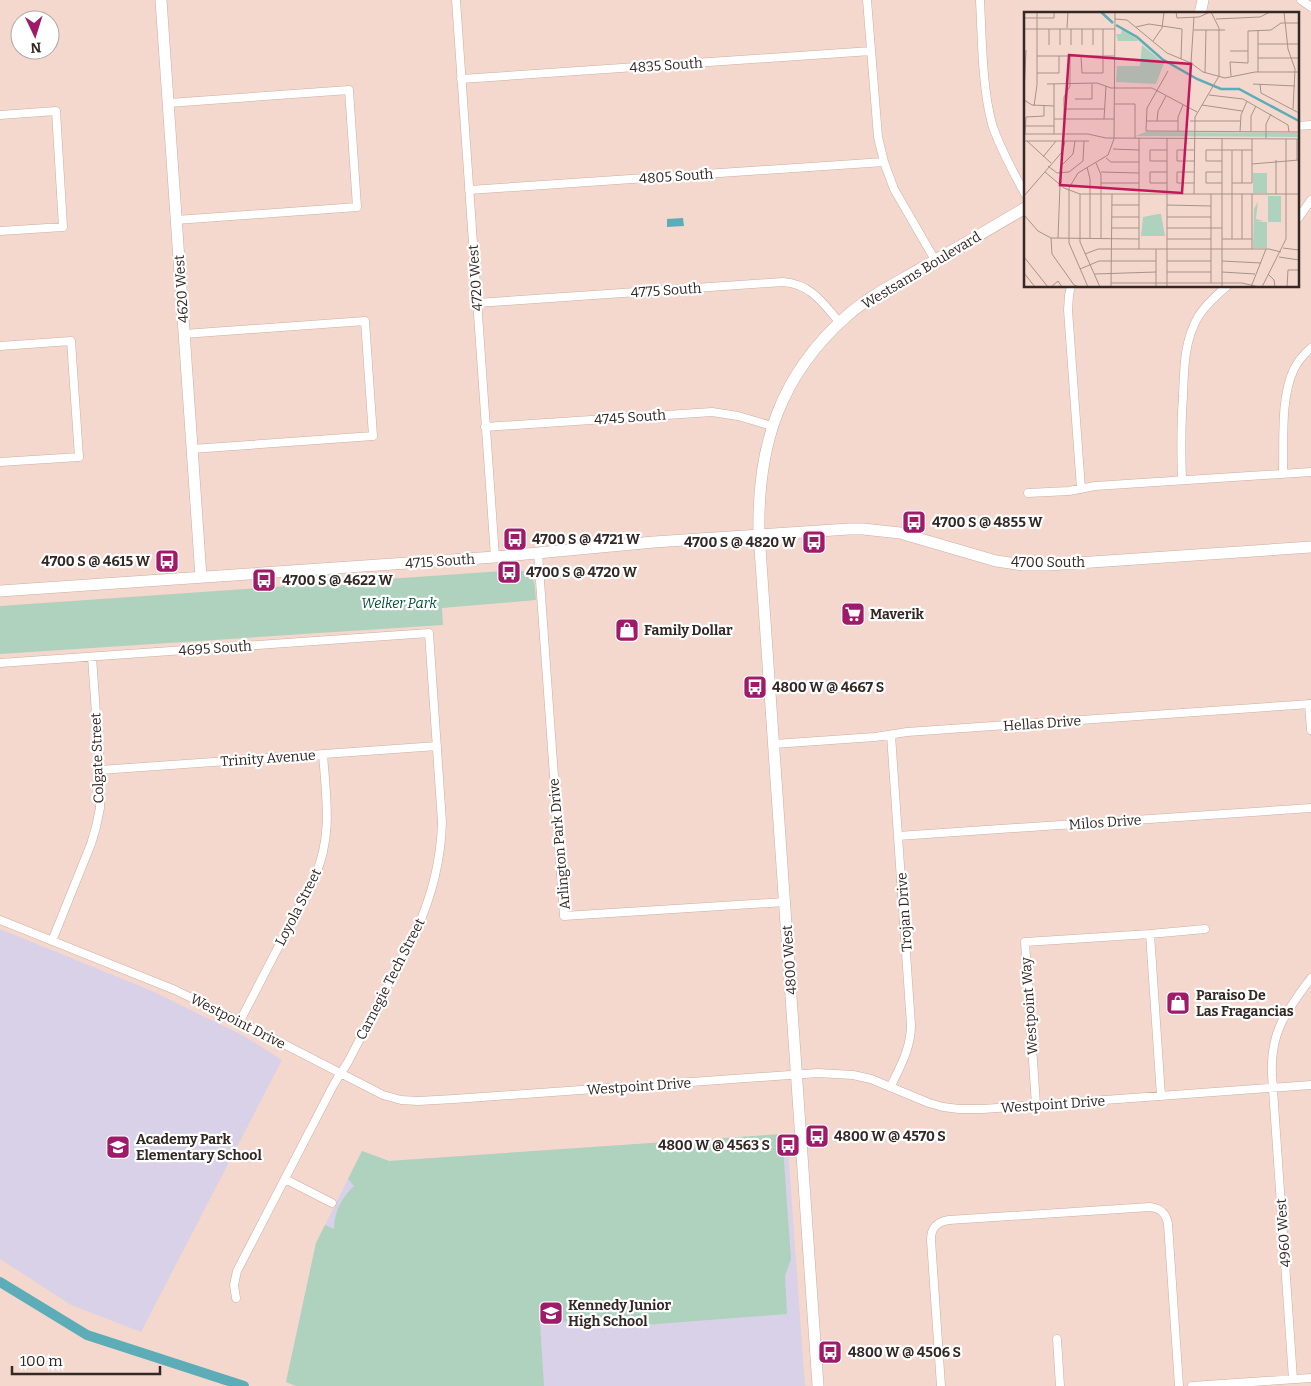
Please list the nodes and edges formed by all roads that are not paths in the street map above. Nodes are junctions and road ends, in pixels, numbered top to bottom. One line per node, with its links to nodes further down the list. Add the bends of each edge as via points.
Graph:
1 (161, 0): 9 (main road, 4620 West)
2 (456, 0): 8 (street, 4720 West)
3 (867, 0): 7 (street)
4 (980, 0): 15 (street, via 986,90 992,123 999,145)
5 (1302, 0): 6 (street)
6 (1311, 7)
7 (871, 50): 8 (street, 4835 South); 13 (street, via 878,137)
8 (461, 79): 14 (street, 4720 West)
9 (169, 103): 19 (main road, 4620 West); 19 (street, via 348,90 357,207)
10 (0, 115): 20 (street, via 56,111 63,227)
11 (1311, 125): 12 (street)
12 (1298, 126)
13 (884, 162): 14 (street, 4805 South); 21 (street, via 894,189)
14 (469, 190): 24 (street, 4720 West)
15 (1024, 192)
16 (1311, 200): 18 (street)
17 (1024, 209): 21 (main road, Westsams Boulevard)
18 (1298, 219)
19 (176, 220): 26 (main road, 4620 West)
20 (0, 231)
21 (935, 260): 25 (main road, Westsams Boulevard, via 870,299)
22 (1071, 288): 36 (street, via 1068,310)
23 (1225, 288): 35 (street, via 1198,317 1186,347 1181,426)
24 (477, 303): 25 (street, 4775 South, via 783,282 808,289); 30 (street, 4720 West)
25 (840, 323): 29 (main road, Westsams Boulevard, via 804,365)
26 (184, 334): 31 (main road, 4620 West); 31 (street, via 365,320 373,436)
27 (0, 346): 32 (street, via 71,341 79,457)
28 (1311, 348): 34 (street, via 1294,368 1285,396)
29 (772, 426): 30 (street, 4745 South, via 712,412); 38 (main road, Westsams Boulevard, via 761,474)
30 (486, 427): 41 (street, 4720 West)
31 (192, 449): 42 (main road, 4620 West)
32 (0, 462)
33 (1311, 472): 34 (street)
34 (1283, 474): 35 (street)
35 (1182, 480): 36 (street)
36 (1081, 489): 37 (street)
37 (1028, 494)
38 (759, 534): 39 (main road, 4700 South, via 849,529 900,533 996,561 1024,565); 40 (main road, 4715 South); 50 (main road, 4800 West)
39 (1311, 547)
40 (538, 553): 41 (main road, 4715 South); 56 (street, Arlington Park Drive, via 564,916)
41 (494, 557): 42 (main road, 4715 South)
42 (201, 578): 43 (main road, 4715 South)
43 (0, 591)
44 (429, 633): 45 (street, 4695 South); 51 (street, Carnegie Tech Street)
45 (92, 657): 46 (street, 4695 South); 53 (street, Colgate Street)
46 (0, 663)
47 (1310, 704): 48 (street); 49 (street, Hellas Drive)
48 (1311, 730)
49 (891, 735): 50 (street, Hellas Drive); 55 (street, Trojan Drive)
50 (774, 744): 56 (main road, 4800 West)
51 (437, 746): 52 (street, Trinity Avenue); 63 (street, Carnegie Tech Street, via 441,835 434,883 416,931)
52 (323, 754): 53 (street, Trinity Avenue); 62 (street, Loyola Street, via 327,820 321,862)
53 (100, 770): 60 (street, Colgate Street, via 101,798 96,827)
54 (1311, 808): 55 (street, Milos Drive)
55 (898, 836): 66 (street, Trojan Drive, via 911,1032 908,1049)
56 (785, 902): 64 (main road, 4800 West)
57 (0, 920): 60 (street, Westpoint Drive)
58 (1205, 929): 59 (street)
59 (1150, 934): 68 (street); 69 (street, Westpoint Way, via 1025,942)
60 (52, 941): 62 (street, Westpoint Drive, via 175,990)
61 (1311, 978): 67 (street, 4960 West, via 1277,1032 1272,1057)
62 (240, 1022): 63 (street, Westpoint Drive)
63 (341, 1074): 64 (street, Westpoint Drive, via 383,1095 418,1101); 70 (street, Carnegie Tech Street)
64 (797, 1074): 66 (street, Westpoint Drive, via 853,1075); 76 (main road, 4800 West)
65 (1311, 1085): 67 (street, Westpoint Drive)
66 (891, 1086): 69 (street, Westpoint Drive, via 929,1103 951,1108)
67 (1273, 1088): 68 (street, Westpoint Drive); 75 (street, 4960 West)
68 (1161, 1096): 69 (street, Westpoint Drive)
69 (1036, 1105)
70 (285, 1179): 71 (street); 72 (street, Carnegie Tech Street, via 237,1272)
71 (332, 1203)
72 (236, 1298)
73 (1057, 1339): 78 (street)
74 (1311, 1378): 75 (street)
75 (1293, 1379): 80 (street)
76 (818, 1386)
77 (941, 1386): 79 (street, via 931,1240 935,1226 948,1220 1155,1207 1163,1211 1168,1224)
78 (1060, 1386)
79 (1179, 1386)
80 (1192, 1386)

